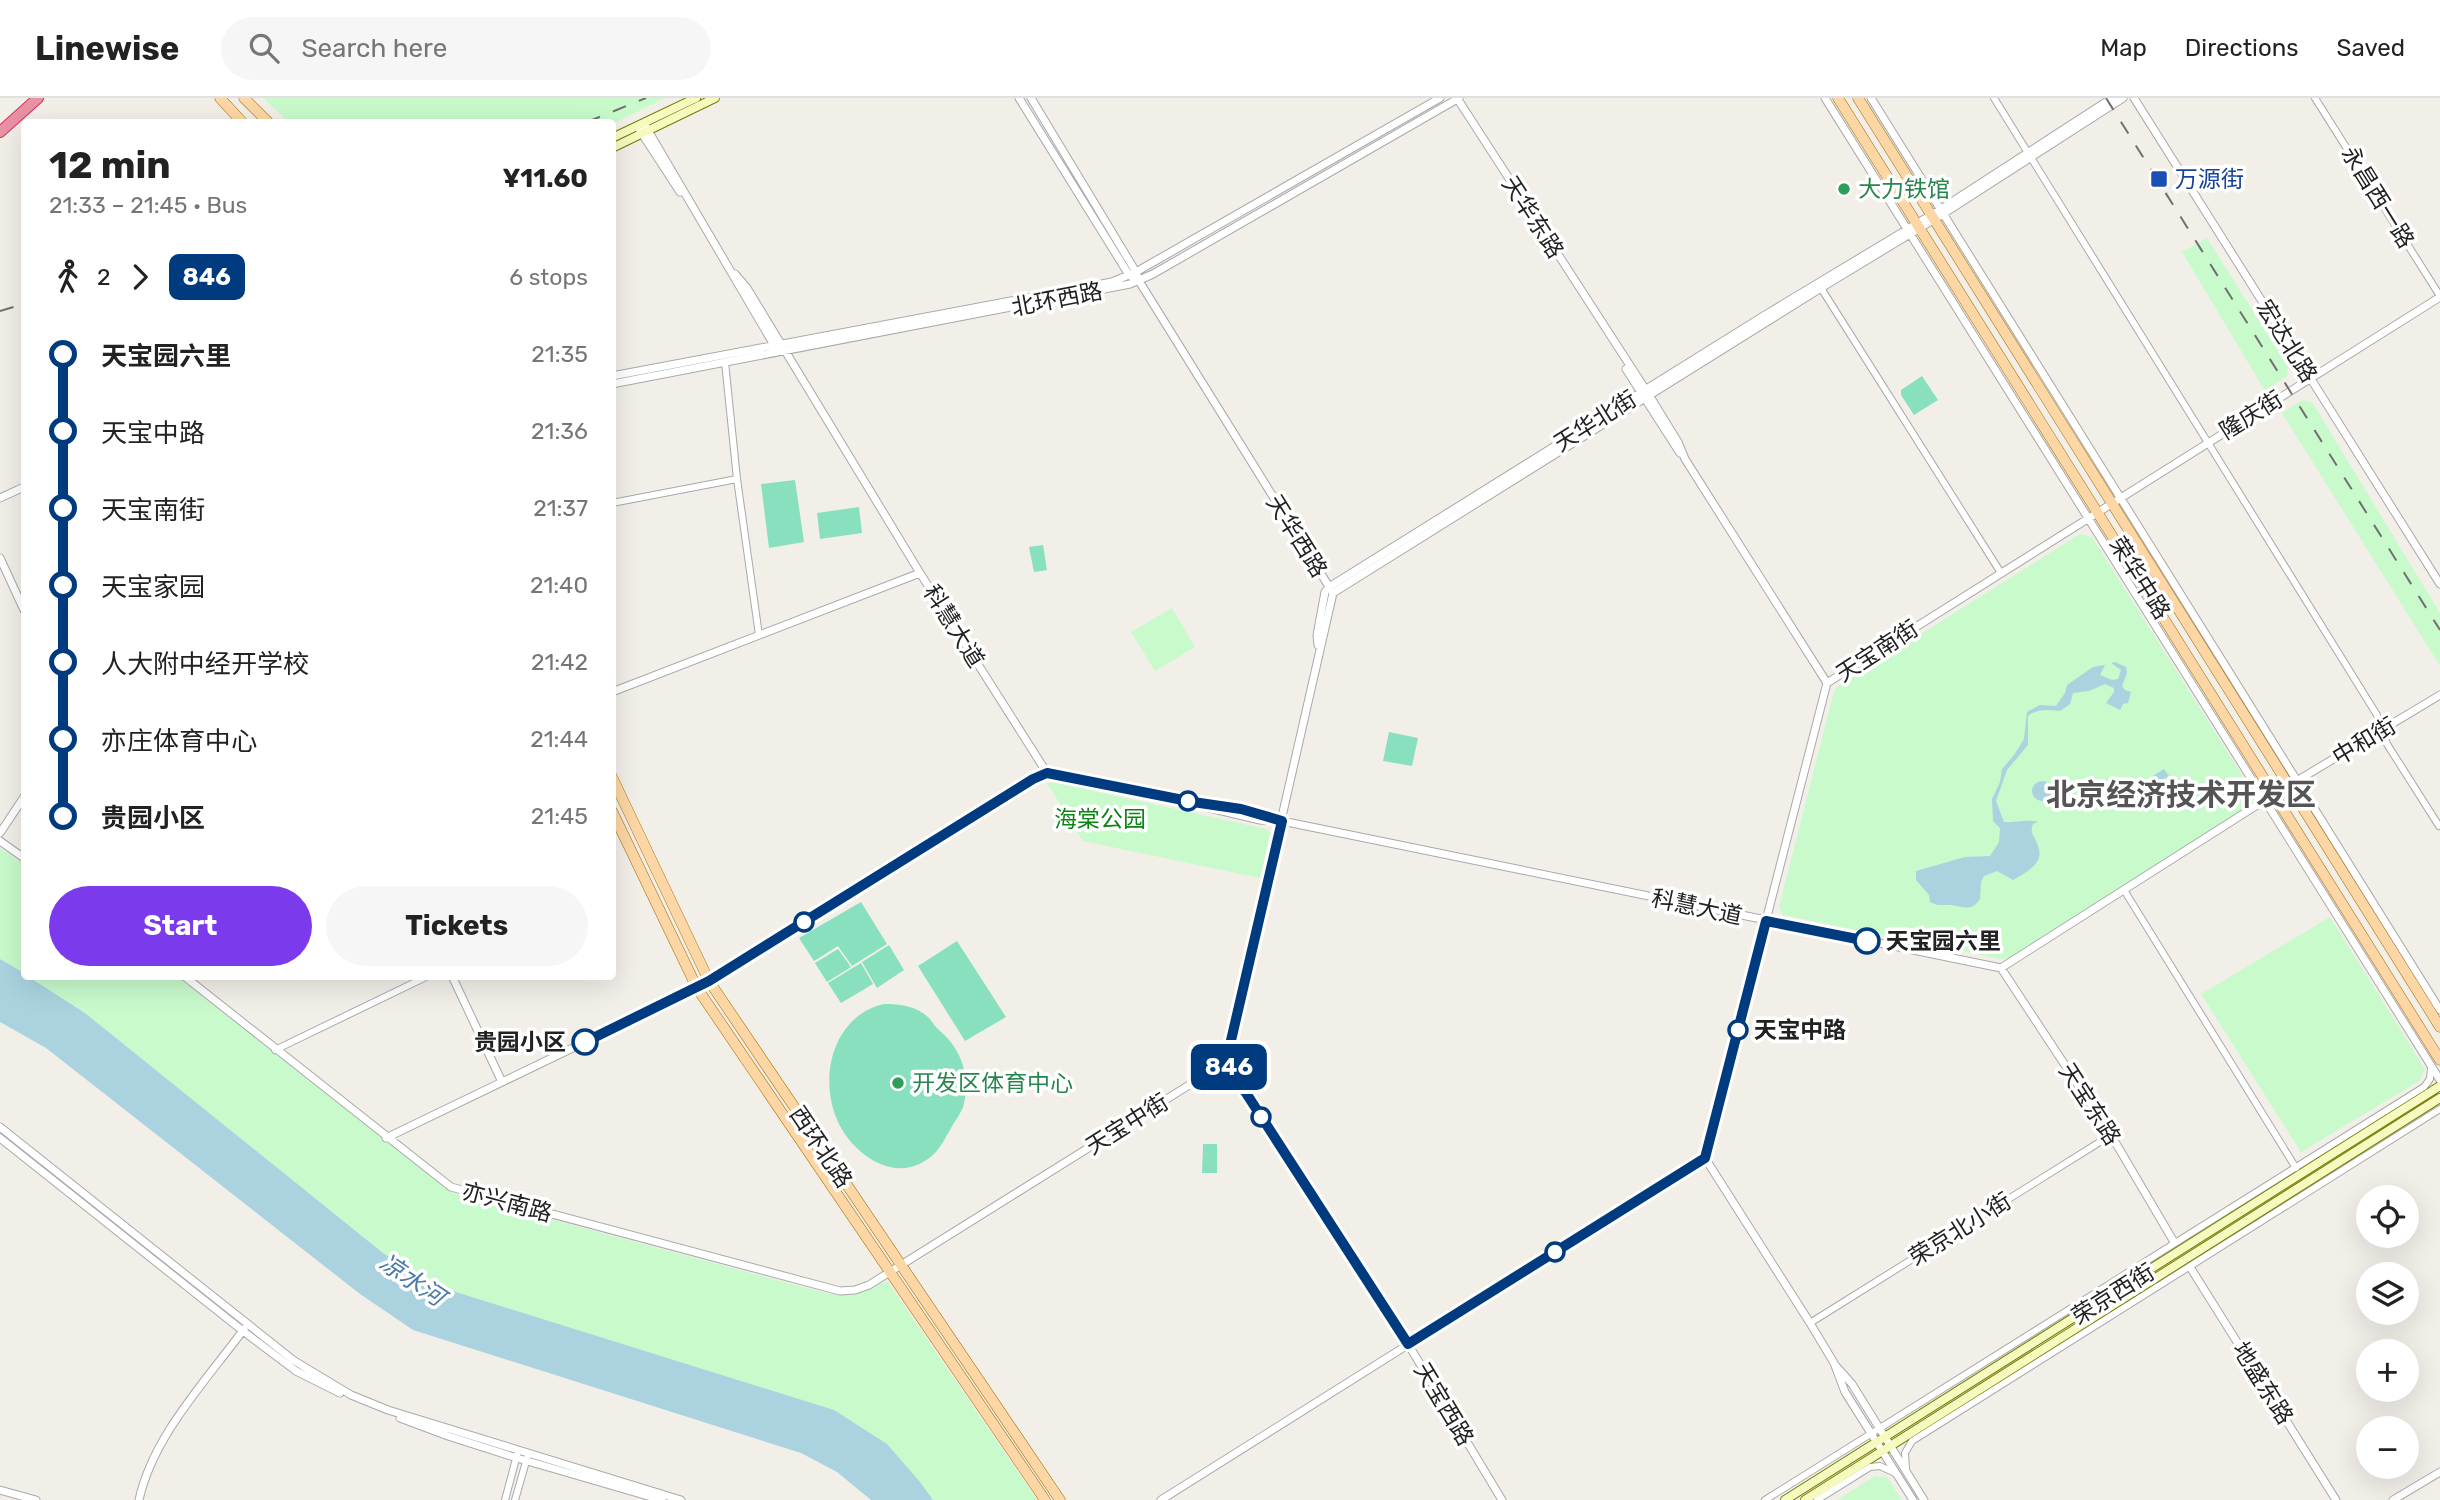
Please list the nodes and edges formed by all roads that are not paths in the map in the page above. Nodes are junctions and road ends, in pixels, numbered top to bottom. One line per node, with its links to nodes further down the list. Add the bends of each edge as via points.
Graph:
1 (38, 98): 22 (highway)
2 (220, 98): 19 (main road)
3 (244, 98): 20 (main road)
4 (696, 98): 21 (main road)
5 (715, 98): 21 (main road)
6 (1019, 98): 32 (street, 天华西路)
7 (1031, 98): 32 (street, 天华西路)
8 (1440, 98): 32 (street, 北环西路)
9 (1458, 98): 34 (street, 北环西路); 43 (street, 天华东路)
10 (1825, 98): 27 (street)
11 (1838, 98): 24 (main road, 荣华中路)
12 (1858, 98): 29 (main road, 荣华中路)
13 (1871, 98): 28 (street)
14 (1994, 98): 26 (street)
15 (2112, 98): 26 (street)
16 (2123, 98): 26 (street)
17 (2134, 98): 41 (street, 宏达北路)
18 (2315, 98): 36 (street, 永昌西一路)
19 (239, 119)
20 (264, 119)
21 (643, 128): 23 (main road); 25 (main road); 38 (street, 科慧大道)
22 (0, 132)
23 (616, 137)
24 (1866, 142): 27 (street); 30 (main road, 荣华中路)
25 (616, 145)
26 (2029, 156): 28 (street); 45 (street)
27 (1870, 171): 31 (street)
28 (1942, 212): 29 (street); 33 (street)
29 (1932, 218): 30 (street, 天华北街); 37 (main road, 荣华中路)
30 (1919, 226): 31 (street, 天华北街); 44 (main road, 荣华中路)
31 (1908, 232): 35 (street, 天华北街); 43 (street, 天华北街); 46 (street)
32 (1132, 274): 34 (street, 天华西路); 38 (street, 北环西路, via 1112,282)
33 (1985, 280): 37 (street); 50 (street)
34 (1139, 281): 38 (street, 北环西路); 60 (street, 天华西路)
35 (1821, 288): 43 (street, 天华北街); 57 (street)
36 (2440, 297): 41 (street, 隆庆街)
37 (1986, 303): 50 (main road, 荣华中路)
38 (780, 346): 39 (street, 北环西路); 40 (street, 北环西路); 56 (street, 科慧大道)
39 (725, 362): 42 (street, 北环西路); 47 (street)
40 (616, 375)
41 (2310, 378): 45 (street, 隆庆街); 58 (street, 宏达北路)
42 (616, 383)
43 (1645, 394): 60 (street, 天华北街); 63 (street, 天华东路)
44 (2046, 429): 46 (street); 52 (main road, 荣华中路)
45 (2208, 443): 50 (street, 隆庆街); 67 (street, via 2377,715)
46 (2049, 456): 53 (street)
47 (737, 480): 51 (street); 62 (street)
48 (21, 488): 49 (street)
49 (0, 498)
50 (2117, 500): 52 (street, 隆庆街); 55 (street); 59 (main road, 荣华中路)
51 (616, 502)
52 (2098, 511): 53 (street, 天宝南街); 66 (main road, 荣华中路)
53 (2088, 518): 57 (street, 天宝南街); 68 (street)
54 (0, 558): 61 (street)
55 (2162, 561): 59 (street); 71 (street)
56 (920, 573): 62 (street); 69 (street, 科慧大道)
57 (2001, 573): 63 (street, 天宝南街)
58 (2440, 584)
59 (2164, 586): 71 (main road, 荣华中路)
60 (1331, 590): 76 (street, 天华西路)
61 (21, 604)
62 (759, 635): 64 (street)
63 (1827, 683): 84 (street, 天宝南街)
64 (616, 690)
65 (2440, 695): 67 (street, 中和街)
66 (2225, 713): 68 (street); 72 (main road, 荣华中路)
67 (2382, 730): 71 (street, 中和街); 77 (street)
68 (2229, 743): 73 (street)
69 (1047, 773): 76 (street, 科慧大道, via 1262,813); 89 (street)
70 (616, 785): 89 (main road, 西环北路)
71 (2292, 785): 72 (street, 中和街); 80 (street); 82 (main road, 荣华中路)
72 (2275, 794): 73 (street); 91 (main road, 荣华中路)
73 (2265, 800): 83 (street); 93 (street)
74 (21, 802): 78 (street)
75 (616, 819): 90 (main road, 西环北路)
76 (1282, 821): 84 (street, 科慧大道); 96 (street)
77 (2439, 826)
78 (0, 833)
79 (0, 841): 81 (street)
80 (2340, 851): 82 (street); 92 (street)
81 (21, 856)
82 (2344, 876): 94 (main road, 荣华中路)
83 (2124, 890): 85 (street); 109 (street)
84 (1766, 921): 85 (street, 科慧大道); 107 (street)
85 (2001, 968): 104 (street, 天宝东路)
86 (189, 980): 95 (street, 亦兴南路)
87 (420, 980): 95 (street)
88 (454, 980): 99 (street)
89 (709, 981): 90 (street); 113 (main road, 西环北路)
90 (697, 988): 99 (street); 115 (main road, 西环北路)
91 (2397, 994): 93 (street); 97 (main road, 荣华中路)
92 (2440, 1010)
93 (2402, 1017): 97 (street)
94 (2440, 1027)
95 (275, 1050): 106 (street, 亦兴南路)
96 (1226, 1062): 113 (street, 天宝中街); 118 (street, 天宝西路)
97 (2435, 1063): 98 (street); 109 (street, via 2424,1087)
98 (2440, 1080)
99 (502, 1082): 106 (street)
100 (2440, 1086): 111 (main road, 荣京西街)
101 (2440, 1098): 120 (main road, 荣京西街)
102 (2440, 1109): 114 (street)
103 (0, 1127): 108 (street)
104 (2110, 1135): 112 (street, 天宝东路); 116 (street, 荣京北小街)
105 (0, 1138): 110 (street)
106 (386, 1138): 115 (street, 亦兴南路, via 451,1187 803,1283 855,1290)
107 (1705, 1158): 116 (street); 118 (street)
108 (51, 1166): 110 (street); 117 (street)
109 (2296, 1167): 111 (street); 112 (street)
110 (45, 1173): 117 (street)
111 (2301, 1175): 119 (main road, 荣京西街)
112 (2175, 1242): 119 (street)
113 (901, 1264): 115 (street, 天宝中街); 134 (main road, 西环北路)
114 (2190, 1266): 123 (street, via 1912,1441 1905,1453); 143 (street, 地盛东路)
115 (888, 1271): 133 (main road, 西环北路)
116 (1810, 1323): 119 (street, via 1852,1384)
117 (245, 1327): 121 (street, via 351,1395); 128 (street, via 173,1425 144,1477)
118 (1408, 1344): 135 (street); 136 (street, 天宝西路)
119 (1879, 1435): 120 (street); 137 (street); 138 (main road, 荣京西街)
120 (1887, 1448): 123 (street); 125 (street); 139 (main road, 荣京西街)
121 (518, 1454): 122 (street); 129 (street)
122 (527, 1456): 130 (street); 131 (street); 132 (street)
123 (1906, 1470): 142 (street)
124 (2440, 1472): 144 (street)
125 (1897, 1474): 140 (street, via 1870,1467); 141 (street)
126 (0, 1490): 127 (street)
127 (36, 1500)
128 (139, 1500)
129 (505, 1500)
130 (515, 1500)
131 (663, 1500)
132 (681, 1500)
133 (1045, 1500)
134 (1059, 1500)
135 (1161, 1500)
136 (1502, 1500)
137 (1765, 1500)
138 (1785, 1500)
139 (1805, 1500)
140 (1817, 1500)
141 (1913, 1500)
142 (1924, 1500)
143 (2336, 1500)
144 (2393, 1500)

